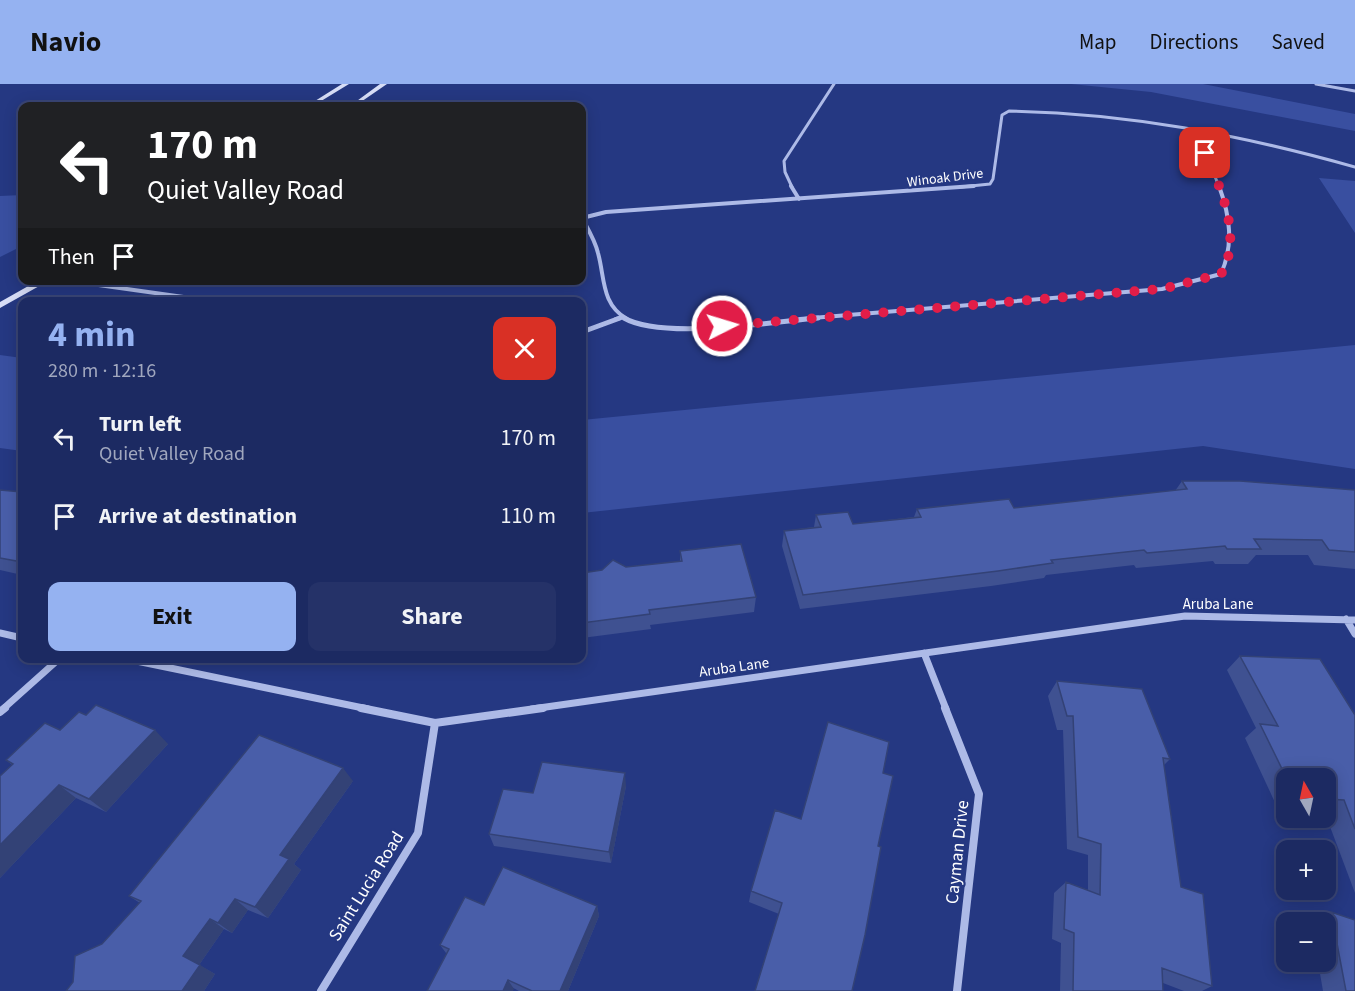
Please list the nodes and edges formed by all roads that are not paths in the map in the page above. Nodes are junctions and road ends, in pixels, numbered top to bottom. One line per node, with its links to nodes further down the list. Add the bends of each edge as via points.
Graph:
1 (346, 84): 6 (street)
2 (384, 84): 7 (street)
3 (834, 84): 10 (street, via 784,161 784,171)
4 (1316, 84): 5 (street)
5 (1355, 91)
6 (317, 102)
7 (358, 102)
8 (1212, 133): 9 (street, Winoak Drive); 10 (street, Winoak Drive, via 1102,114 1009,111 1002,115 990,184); 17 (street, via 1205,142 1205,153 1230,226 1231,252 1221,274 1209,278 1162,289 699,328 650,327)
9 (1355, 167)
10 (799, 199): 11 (street, Winoak Drive, via 606,212)
11 (586, 217)
12 (586, 227): 17 (street, via 598,253 605,293)
13 (36, 285): 16 (street)
14 (98, 285): 15 (street)
15 (184, 297)
16 (0, 304)
17 (620, 318): 18 (street)
18 (586, 331)
19 (1346, 619): 20 (street, Aruba Lane); 22 (street); 24 (street, Aruba Lane, via 1185,616)
20 (1355, 620)
21 (0, 633): 23 (street)
22 (1355, 634)
23 (18, 637)
24 (924, 653): 28 (street, Aruba Lane); 30 (street, Cayman Drive, via 980,794)
25 (54, 663): 27 (street)
26 (146, 663): 28 (street, Aruba Lane)
27 (0, 712)
28 (435, 723): 29 (street, Saint Lucia Road, via 418,833)
29 (321, 991)
30 (957, 991)

